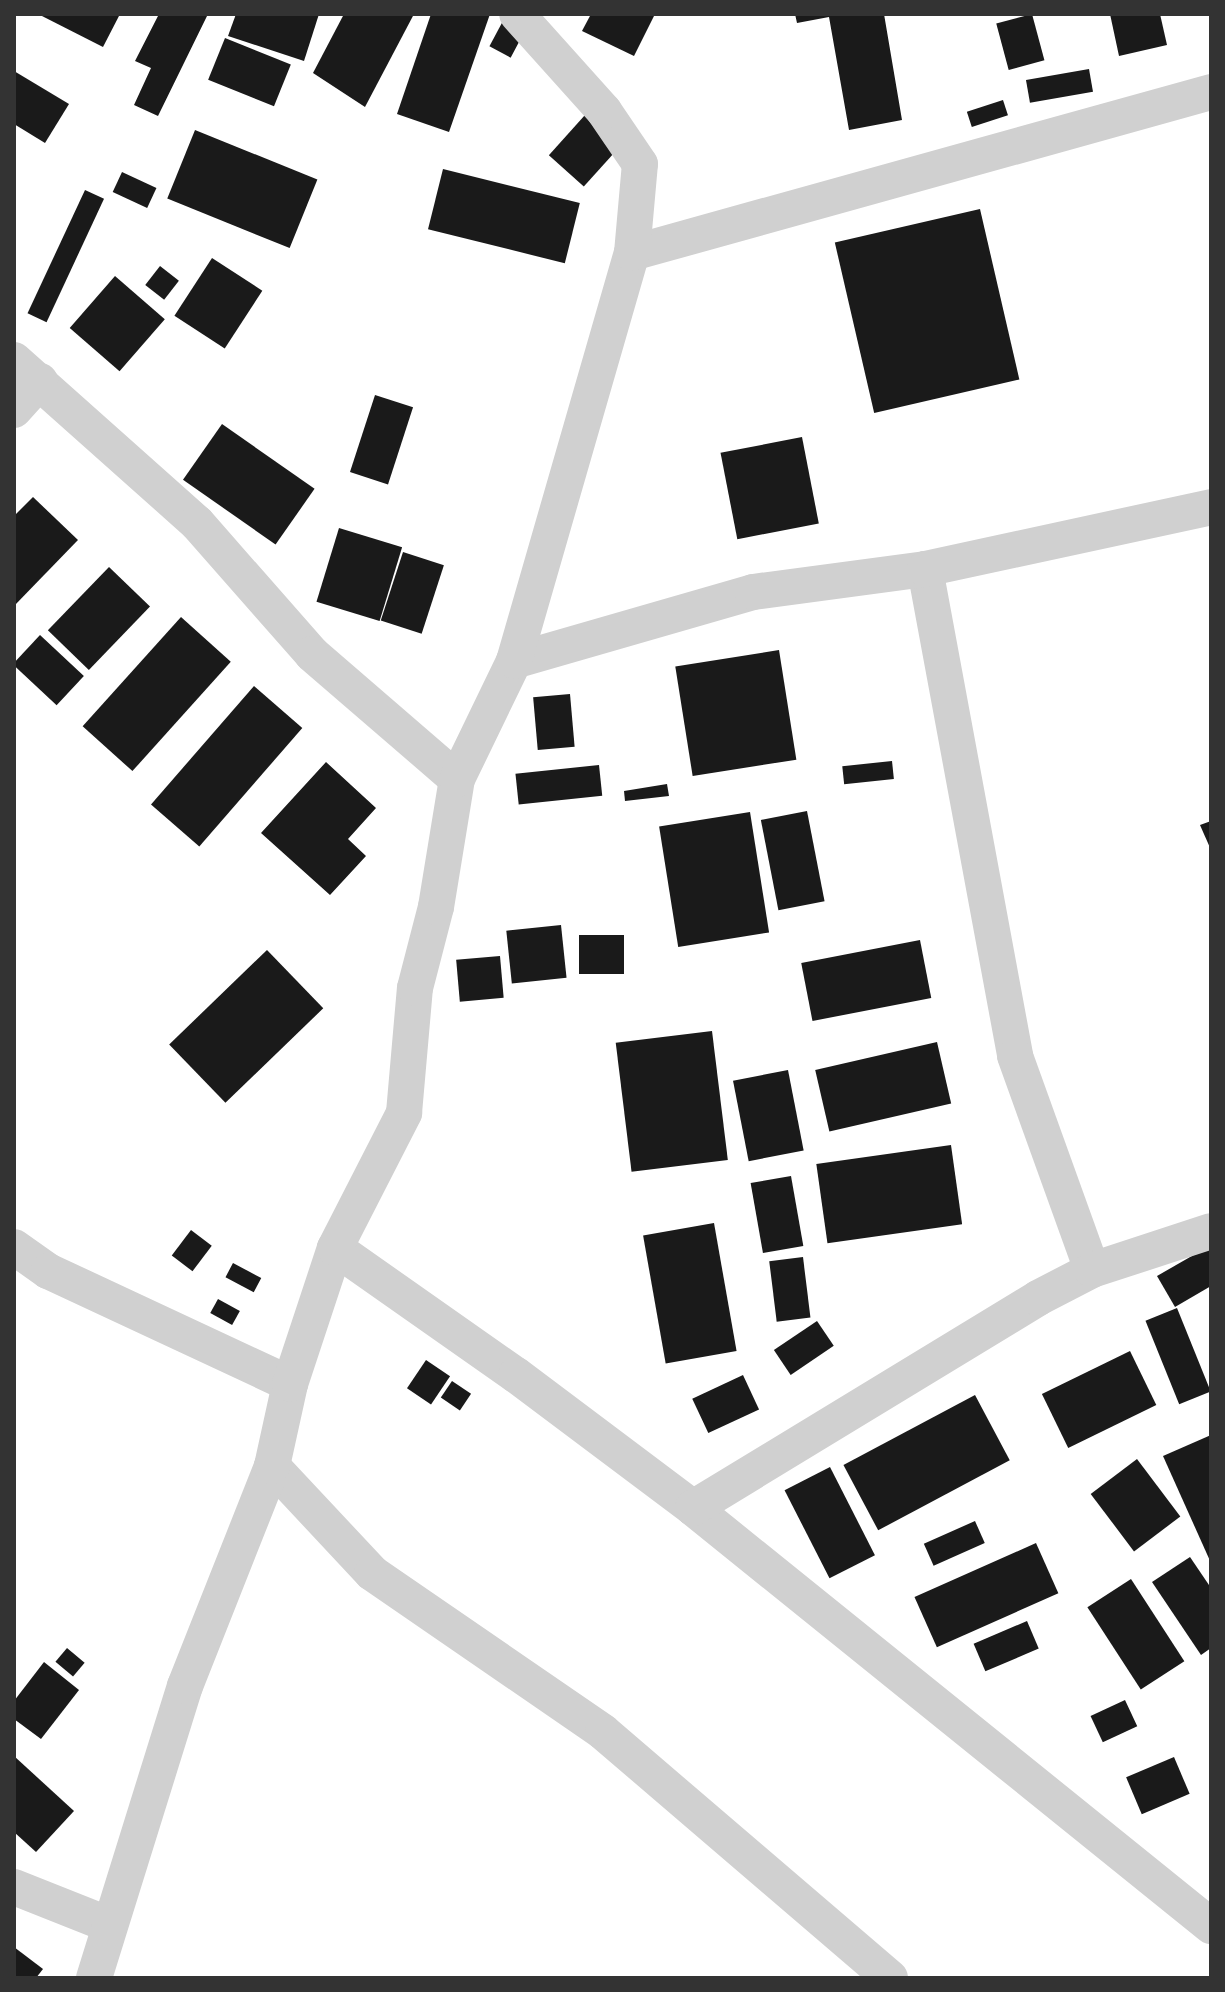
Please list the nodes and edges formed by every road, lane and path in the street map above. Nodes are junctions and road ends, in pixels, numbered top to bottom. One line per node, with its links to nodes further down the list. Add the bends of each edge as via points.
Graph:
1 (517, 14): 3 (street, via 604,111 640,164)
2 (1211, 92): 3 (street)
3 (632, 253): 8 (street)
4 (27, 370): 5 (street); 9 (street, via 197,523 312,654)
5 (14, 410)
6 (1211, 507): 7 (street)
7 (925, 569): 8 (street, via 753,592); 13 (street, via 1015,1056)
8 (514, 661): 9 (street)
9 (457, 779): 12 (street, via 436,907 415,988 404,1113)
10 (1211, 1231): 13 (street)
11 (14, 1247): 14 (street, via 48,1271)
12 (335, 1248): 14 (street); 16 (street)
13 (1092, 1270): 16 (street)
14 (290, 1384): 15 (street)
15 (272, 1466): 18 (street, via 185,1686); 21 (street, via 372,1573 603,1732)
16 (693, 1508): 19 (street)
17 (14, 1887): 18 (street)
18 (110, 1925): 20 (street)
19 (1211, 1926)
20 (94, 1978)
21 (890, 1978)

